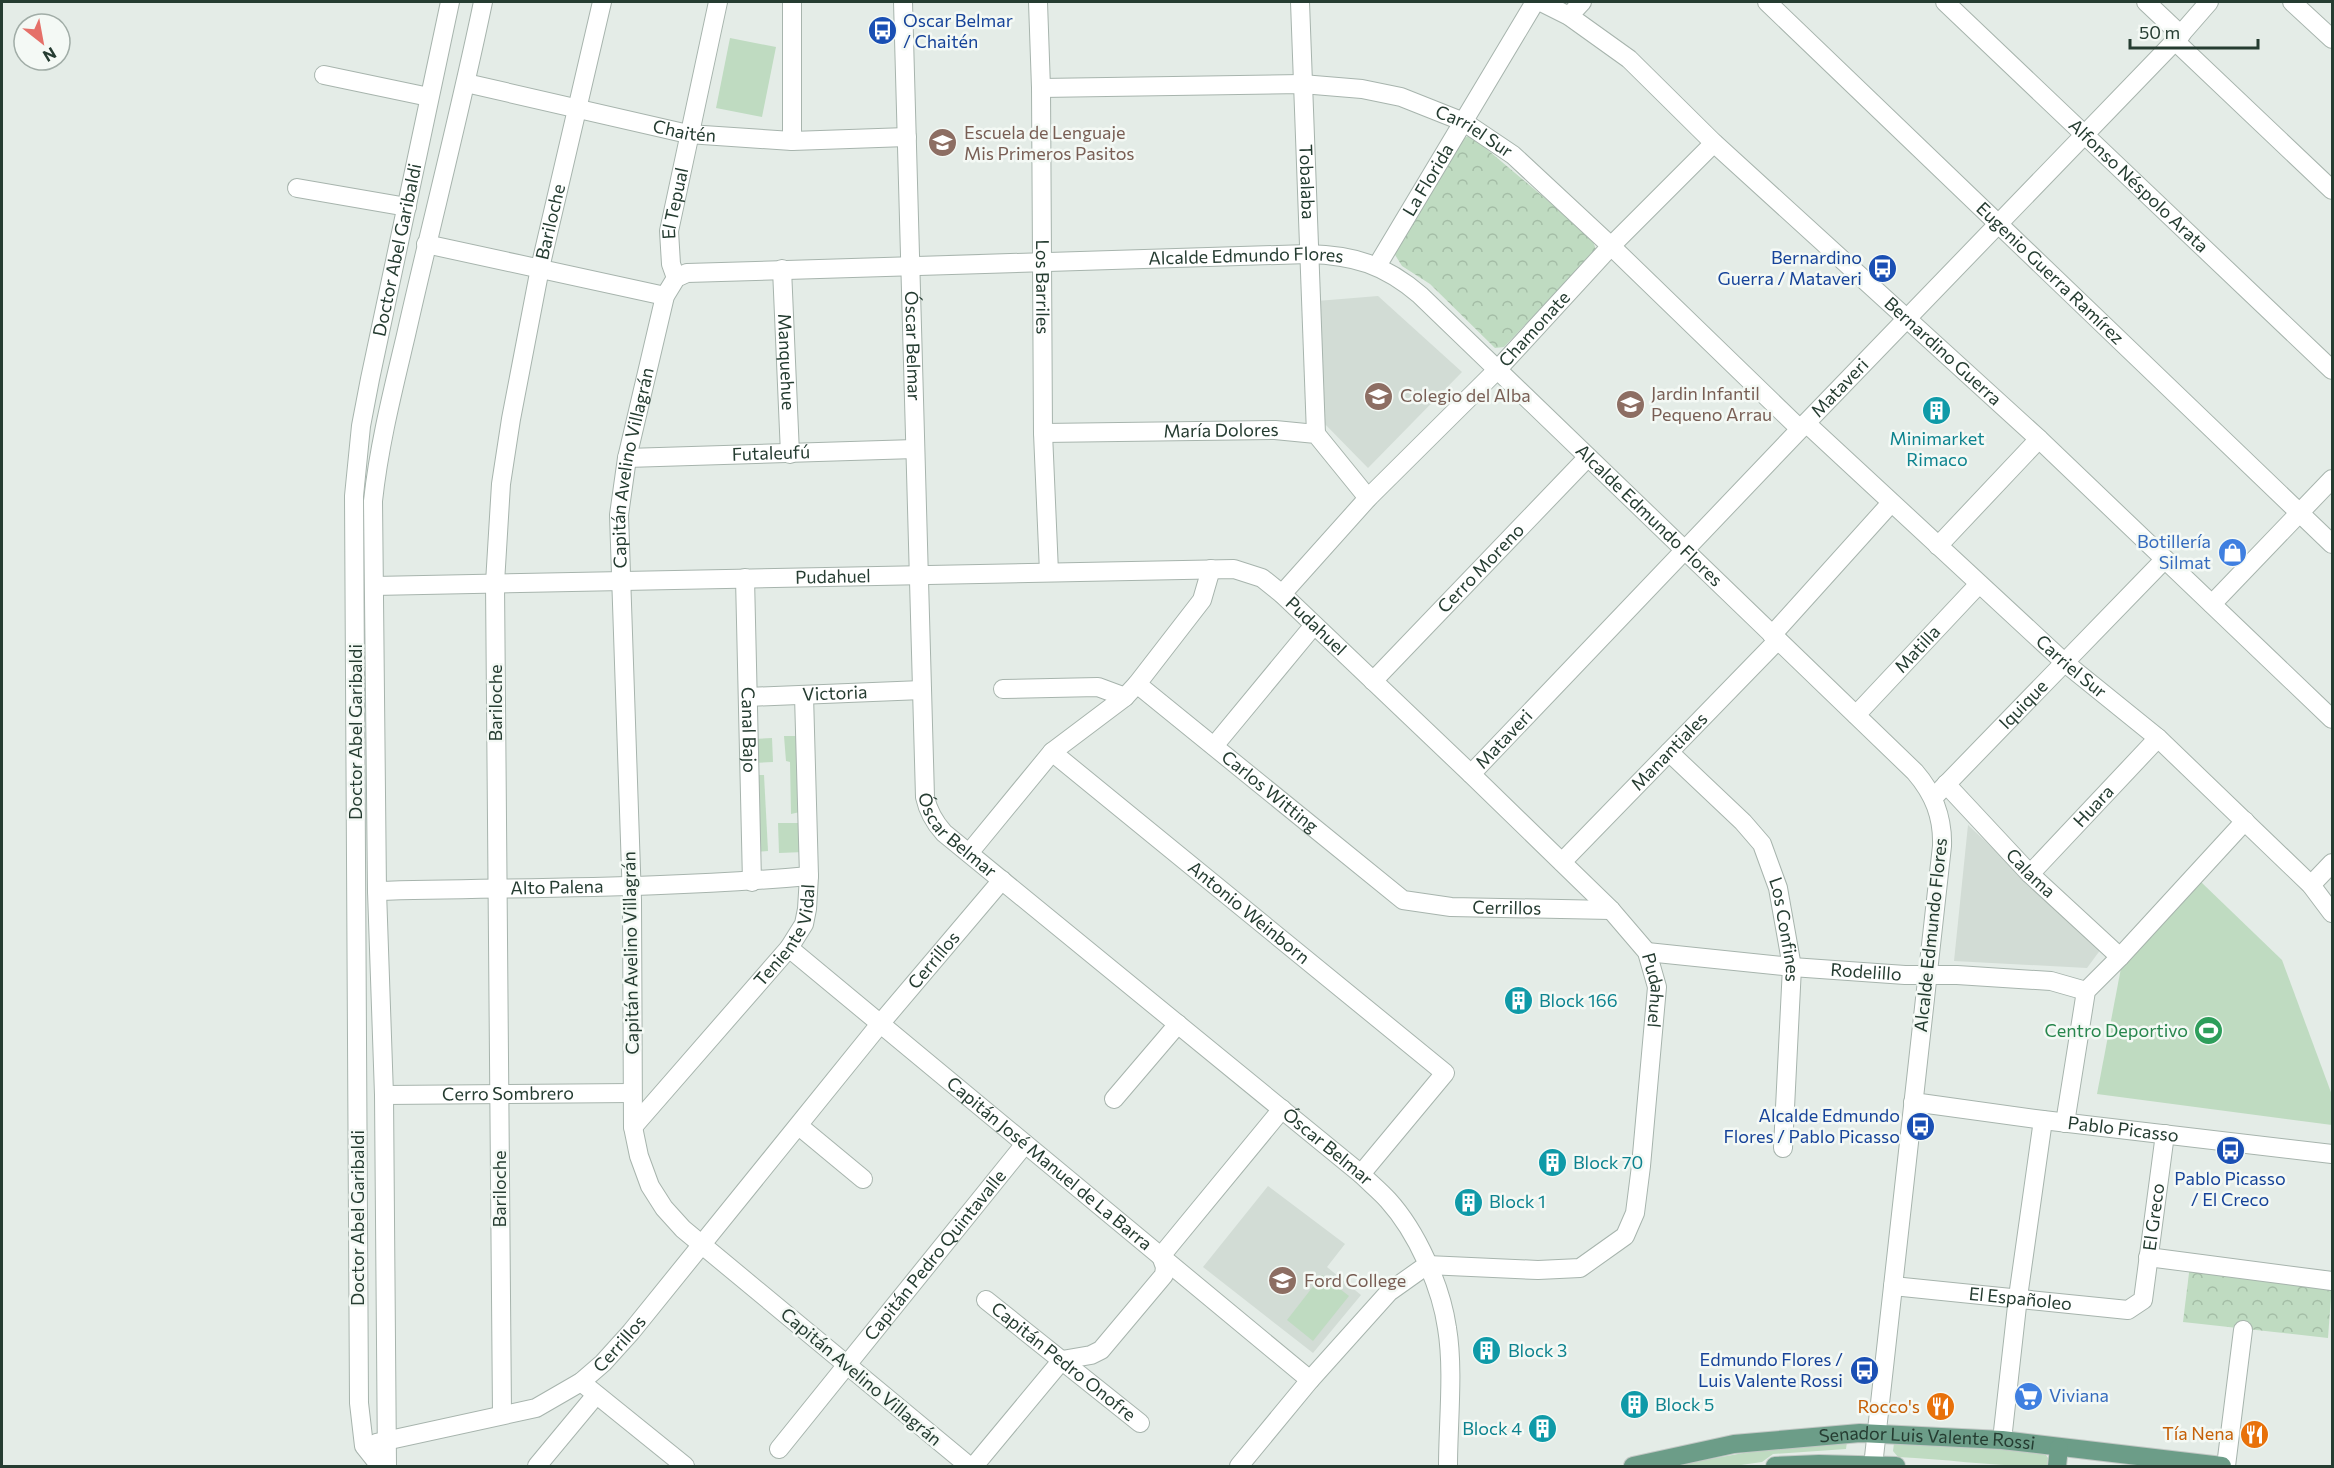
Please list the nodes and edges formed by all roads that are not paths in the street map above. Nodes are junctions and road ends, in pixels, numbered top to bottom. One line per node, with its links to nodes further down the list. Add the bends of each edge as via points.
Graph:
1 (450, 2): 24 (street, Doctor Abel Garibaldi)
2 (483, 2): 21 (street, Doctor Abel Garibaldi)
3 (602, 2): 25 (street, Bariloche)
4 (718, 2): 27 (street, El Tepual)
5 (792, 2): 30 (street)
6 (903, 2): 29 (street, Óscar Belmar)
7 (1038, 2): 23 (street, Los Barriles)
8 (1300, 2): 22 (street, Tobalaba)
9 (1536, 2): 26 (street, La Florida)
10 (1541, 2): 17 (street, Bernardino Guerra)
11 (1582, 2): 17 (street)
12 (1767, 2): 35 (street, Eugenio Guerra Ramírez)
13 (1945, 2): 28 (street, Alfonso Néspolo Arata)
14 (2146, 2): 18 (street)
15 (2209, 2): 18 (street, Mataveri)
16 (2292, 2): 19 (street)
17 (1569, 16): 31 (street, Bernardino Guerra, via 1629,59)
18 (2178, 38): 28 (street, Mataveri); 33 (street)
19 (2332, 39)
20 (324, 75): 24 (street)
21 (466, 83): 25 (street, Chaitén); 36 (street, Doctor Abel Garibaldi)
22 (1302, 84): 23 (street, Carriel Sur); 26 (street, Carriel Sur, via 1401,97); 38 (street, Tobalaba)
23 (1041, 88): 39 (street, Los Barriles)
24 (429, 98): 34 (street, Doctor Abel Garibaldi)
25 (577, 107): 27 (street, Chaitén); 42 (street, Bariloche)
26 (1464, 122): 37 (street, Carriel Sur, via 1513,155); 41 (street, La Florida)
27 (688, 134): 30 (street, Chaitén); 44 (street, El Tepual, via 669,231)
28 (2085, 135): 35 (street, Mataveri); 48 (street, Alfonso Néspolo Arata)
29 (907, 137): 30 (street, Chaitén); 40 (street, Óscar Belmar)
30 (792, 141)
31 (1714, 143): 37 (street, Chamonate); 46 (street, Bernardino Guerra)
32 (297, 188): 34 (street)
33 (2332, 189)
34 (407, 207): 152 (street, Doctor Abel Garibaldi, via 361,426 354,496 359,1403)
35 (1999, 224): 46 (street, Mataveri); 60 (street, Eugenio Guerra Ramírez)
36 (426, 244): 42 (street); 72 (street, Doctor Abel Garibaldi, via 376,473)
37 (1611, 246): 47 (street, Chamonate); 49 (street, Carriel Sur)
38 (1308, 254): 39 (street, Alcalde Edmundo Flores); 41 (street, Alcalde Edmundo Flores, via 1341,256); 51 (street, Tobalaba)
39 (1041, 262): 40 (street, Alcalde Edmundo Flores); 50 (street, Los Barriles)
40 (910, 266): 43 (street, Alcalde Edmundo Flores); 53 (street, Óscar Belmar)
41 (1377, 266): 47 (street, Alcalde Edmundo Flores, via 1407,284)
42 (540, 268): 45 (street); 70 (street, Bariloche, via 504,459)
43 (782, 269): 44 (street, Alcalde Edmundo Flores, via 694,272); 54 (street, Manquehue)
44 (676, 278): 45 (street)
45 (665, 296): 56 (street, Capitán Avelino Villagrán)
46 (1907, 318): 49 (street, Mataveri); 52 (street, Bernardino Guerra)
47 (1497, 370): 55 (street, Alcalde Edmundo Flores); 58 (street, Chamonate)
48 (2332, 370)
49 (1803, 426): 59 (street, Carriel Sur); 63 (street, Mataveri)
50 (1043, 433): 51 (street, María Dolores, via 1275,430); 66 (street, Los Barriles)
51 (1316, 434): 58 (street)
52 (2039, 439): 62 (street); 64 (street, Bernardino Guerra)
53 (915, 449): 54 (street, Futaleufú); 67 (street, Óscar Belmar)
54 (790, 454): 56 (street, Futaleufú)
55 (1588, 457): 63 (street, Alcalde Edmundo Flores); 78 (street, Cerro Moreno)
56 (627, 458): 69 (street, Capitán Avelino Villagrán, via 619,515)
57 (2332, 479): 60 (street)
58 (1368, 498): 73 (street, Chamonate)
59 (1892, 503): 62 (street, Carriel Sur); 76 (street, Manantiales)
60 (2300, 513): 61 (street, Eugenio Guerra Ramírez); 74 (street)
61 (2332, 544)
62 (1938, 546): 71 (street, Carriel Sur)
63 (1685, 550): 76 (street, Alcalde Edmundo Flores); 90 (street, Mataveri)
64 (2165, 559): 74 (street, Bernardino Guerra); 77 (street, Iquique)
65 (1211, 569): 66 (street, Pudahuel); 73 (street, Pudahuel, via 1234,568 1249,573); 81 (street, via 1202,600)
66 (1049, 572): 67 (street, Pudahuel)
67 (919, 575): 68 (street, Pudahuel); 80 (street, Óscar Belmar)
68 (745, 578): 69 (street, Pudahuel); 83 (street, Canal Bajo)
69 (620, 581): 70 (street, Pudahuel); 102 (street, Capitán Avelino Villagrán)
70 (495, 583): 72 (street, Pudahuel); 103 (street, Bariloche)
71 (1979, 584): 77 (street, Carriel Sur); 84 (street, Matilla)
72 (374, 586): 104 (street, Doctor Abel Garibaldi)
73 (1282, 594): 75 (street, Pudahuel)
74 (2212, 604): 85 (street, Bernardino Guerra)
75 (1314, 625): 78 (street, Pudahuel); 87 (street)
76 (1775, 638): 84 (street, Alcalde Edmundo Flores); 89 (street, Manantiales)
77 (2064, 662): 86 (street, Carriel Sur); 91 (street, Iquique)
78 (1373, 681): 90 (street, Pudahuel)
79 (1003, 688): 81 (street)
80 (922, 690): 82 (street, Victoria); 94 (street, Óscar Belmar, via 927,807 938,826)
81 (1131, 690): 87 (street, Carlos Witting); 88 (street)
82 (804, 695): 83 (street, Victoria); 98 (street, Teniente Vidal)
83 (748, 697): 100 (street, Canal Bajo)
84 (1856, 715): 92 (street, Alcalde Edmundo Flores, via 1915,772)
85 (2332, 719)
86 (2158, 738): 93 (street, Carriel Sur); 97 (street, Huara)
87 (1214, 746): 105 (street, Carlos Witting)
88 (1052, 752): 94 (street); 130 (street, Antonio Weinborn, via 1445,1073)
89 (1669, 752): 95 (street, Manantiales); 111 (street, Los Confines, via 1762,844 1778,888)
90 (1471, 774): 95 (street, Pudahuel)
91 (1946, 784): 92 (street, Iquique); 97 (street, Calama)
92 (1933, 798): 112 (street, Alcalde Edmundo Flores, via 1942,834)
93 (2246, 822): 101 (street, Carriel Sur); 110 (street)
94 (969, 852): 99 (street, Óscar Belmar)
95 (1562, 862): 106 (street, Pudahuel)
96 (2332, 863): 101 (street)
97 (2030, 874): 110 (street, Calama)
98 (809, 876): 100 (street, Alto Palena); 108 (street, Teniente Vidal, via 804,924)
99 (1002, 880): 114 (street, Cerrillos); 115 (street, Óscar Belmar)
100 (752, 882): 102 (street, Alto Palena)
101 (2311, 885): 107 (street, Carriel Sur)
102 (632, 886): 103 (street, Alto Palena); 116 (street, Capitán Avelino Villagrán)
103 (497, 888): 104 (street, Alto Palena); 117 (street, Bariloche)
104 (377, 891): 118 (street, Doctor Abel Garibaldi)
105 (1403, 900): 106 (street, Cerrillos, via 1451,907)
106 (1611, 910): 109 (street, Pudahuel)
107 (2332, 913)
108 (789, 948): 114 (street, Capitán José Manuel de La Barra); 125 (street, Teniente Vidal)
109 (1647, 952): 111 (street, Rodelillo); 135 (street, Pudahuel, via 1658,987 1635,1214 1625,1236 1580,1268)
110 (2120, 957): 113 (street)
111 (1792, 968): 112 (street, Rodelillo); 128 (street, Los Confines)
112 (1928, 974): 113 (street, Rodelillo, via 2051,981); 120 (street, Alcalde Edmundo Flores)
113 (2086, 991): 123 (street)
114 (880, 1024): 124 (street, Cerrillos); 127 (street, Capitán José Manuel de La Barra)
115 (1178, 1024): 119 (street); 121 (street, Óscar Belmar)
116 (632, 1093): 117 (street, Cerro Sombrero); 125 (street, Capitán Avelino Villagrán)
117 (499, 1094): 118 (street, Cerro Sombrero); 147 (street, Bariloche)
118 (384, 1095): 151 (street, Doctor Abel Garibaldi)
119 (1114, 1100)
120 (1913, 1102): 122 (street, Pablo Picasso); 137 (street, Alcalde Edmundo Flores)
121 (1282, 1109): 130 (street, Óscar Belmar); 133 (street)
122 (2043, 1120): 123 (street, Pablo Picasso); 138 (street)
123 (2065, 1123): 126 (street, Pablo Picasso)
124 (799, 1126): 131 (street); 132 (street, Cerrillos)
125 (633, 1127): 132 (street, Capitán Avelino Villagrán, via 644,1173 657,1198 673,1220)
126 (2165, 1134): 129 (street, Pablo Picasso); 134 (street, El Greco)
127 (1025, 1144): 133 (street, Capitán José Manuel de La Barra); 143 (street, Capitán Pedro Quintavalle)
128 (1783, 1148)
129 (2332, 1154)
130 (1361, 1174): 135 (street, Óscar Belmar, via 1399,1214)
131 (863, 1179)
132 (701, 1245): 143 (street, Capitán Avelino Villagrán); 145 (street, Cerrillos, via 603,1364)
133 (1161, 1256): 142 (street, via 1164,1275 1101,1350); 144 (street, Capitán José Manuel de La Barra)
134 (2148, 1257): 136 (street); 140 (street, El Greco)
135 (1427, 1265): 144 (street, via 1389,1292); 163 (street, Óscar Belmar, via 1448,1329)
136 (2332, 1281)
137 (1893, 1286): 138 (street, El Españoleo); 149 (street, Alcalde Edmundo Flores)
138 (2018, 1297): 140 (street, El Españoleo, via 2128,1310); 150 (street)
139 (986, 1300): 142 (street, Capitán Pedro Onofre)
140 (2143, 1300)
141 (2243, 1330): 168 (street)
142 (1062, 1360): 148 (street, Capitán Pedro Onofre); 161 (street)
143 (846, 1365): 154 (street, Capitán Pedro Quintavalle); 160 (street, Capitán Avelino Villagrán)
144 (1310, 1380): 162 (street)
145 (581, 1382): 146 (street); 147 (street, Cerrillos, via 536,1408)
146 (596, 1395): 158 (street, Cerrillos); 159 (street)
147 (502, 1415): 151 (street, Cerrillos)
148 (1140, 1423)
149 (1876, 1433): 150 (main road, Senador Luis Valente Rossi); 155 (street, Alcalde Edmundo Flores); 164 (main road, Senador Luis Valente Rossi, via 1734,1444)
150 (2002, 1440): 153 (main road, Senador Luis Valente Rossi)
151 (387, 1441): 152 (street, Cerrillos); 157 (street, Doctor Abel Garibaldi)
152 (363, 1446): 156 (street)
153 (2059, 1448): 167 (main road); 168 (main road, Senador Luis Valente Rossi)
154 (779, 1449)
155 (1873, 1466): 165 (main road, Senador Luis Valente Rossi); 166 (main road, Senador Luis Valente Rossi)
156 (380, 1467)
157 (387, 1467)
158 (537, 1467)
159 (685, 1467)
160 (969, 1467)
161 (974, 1467)
162 (1239, 1467)
163 (1448, 1467)
164 (1633, 1467)
165 (1775, 1467)
166 (1896, 1467)
167 (2057, 1467)
168 (2224, 1467)

